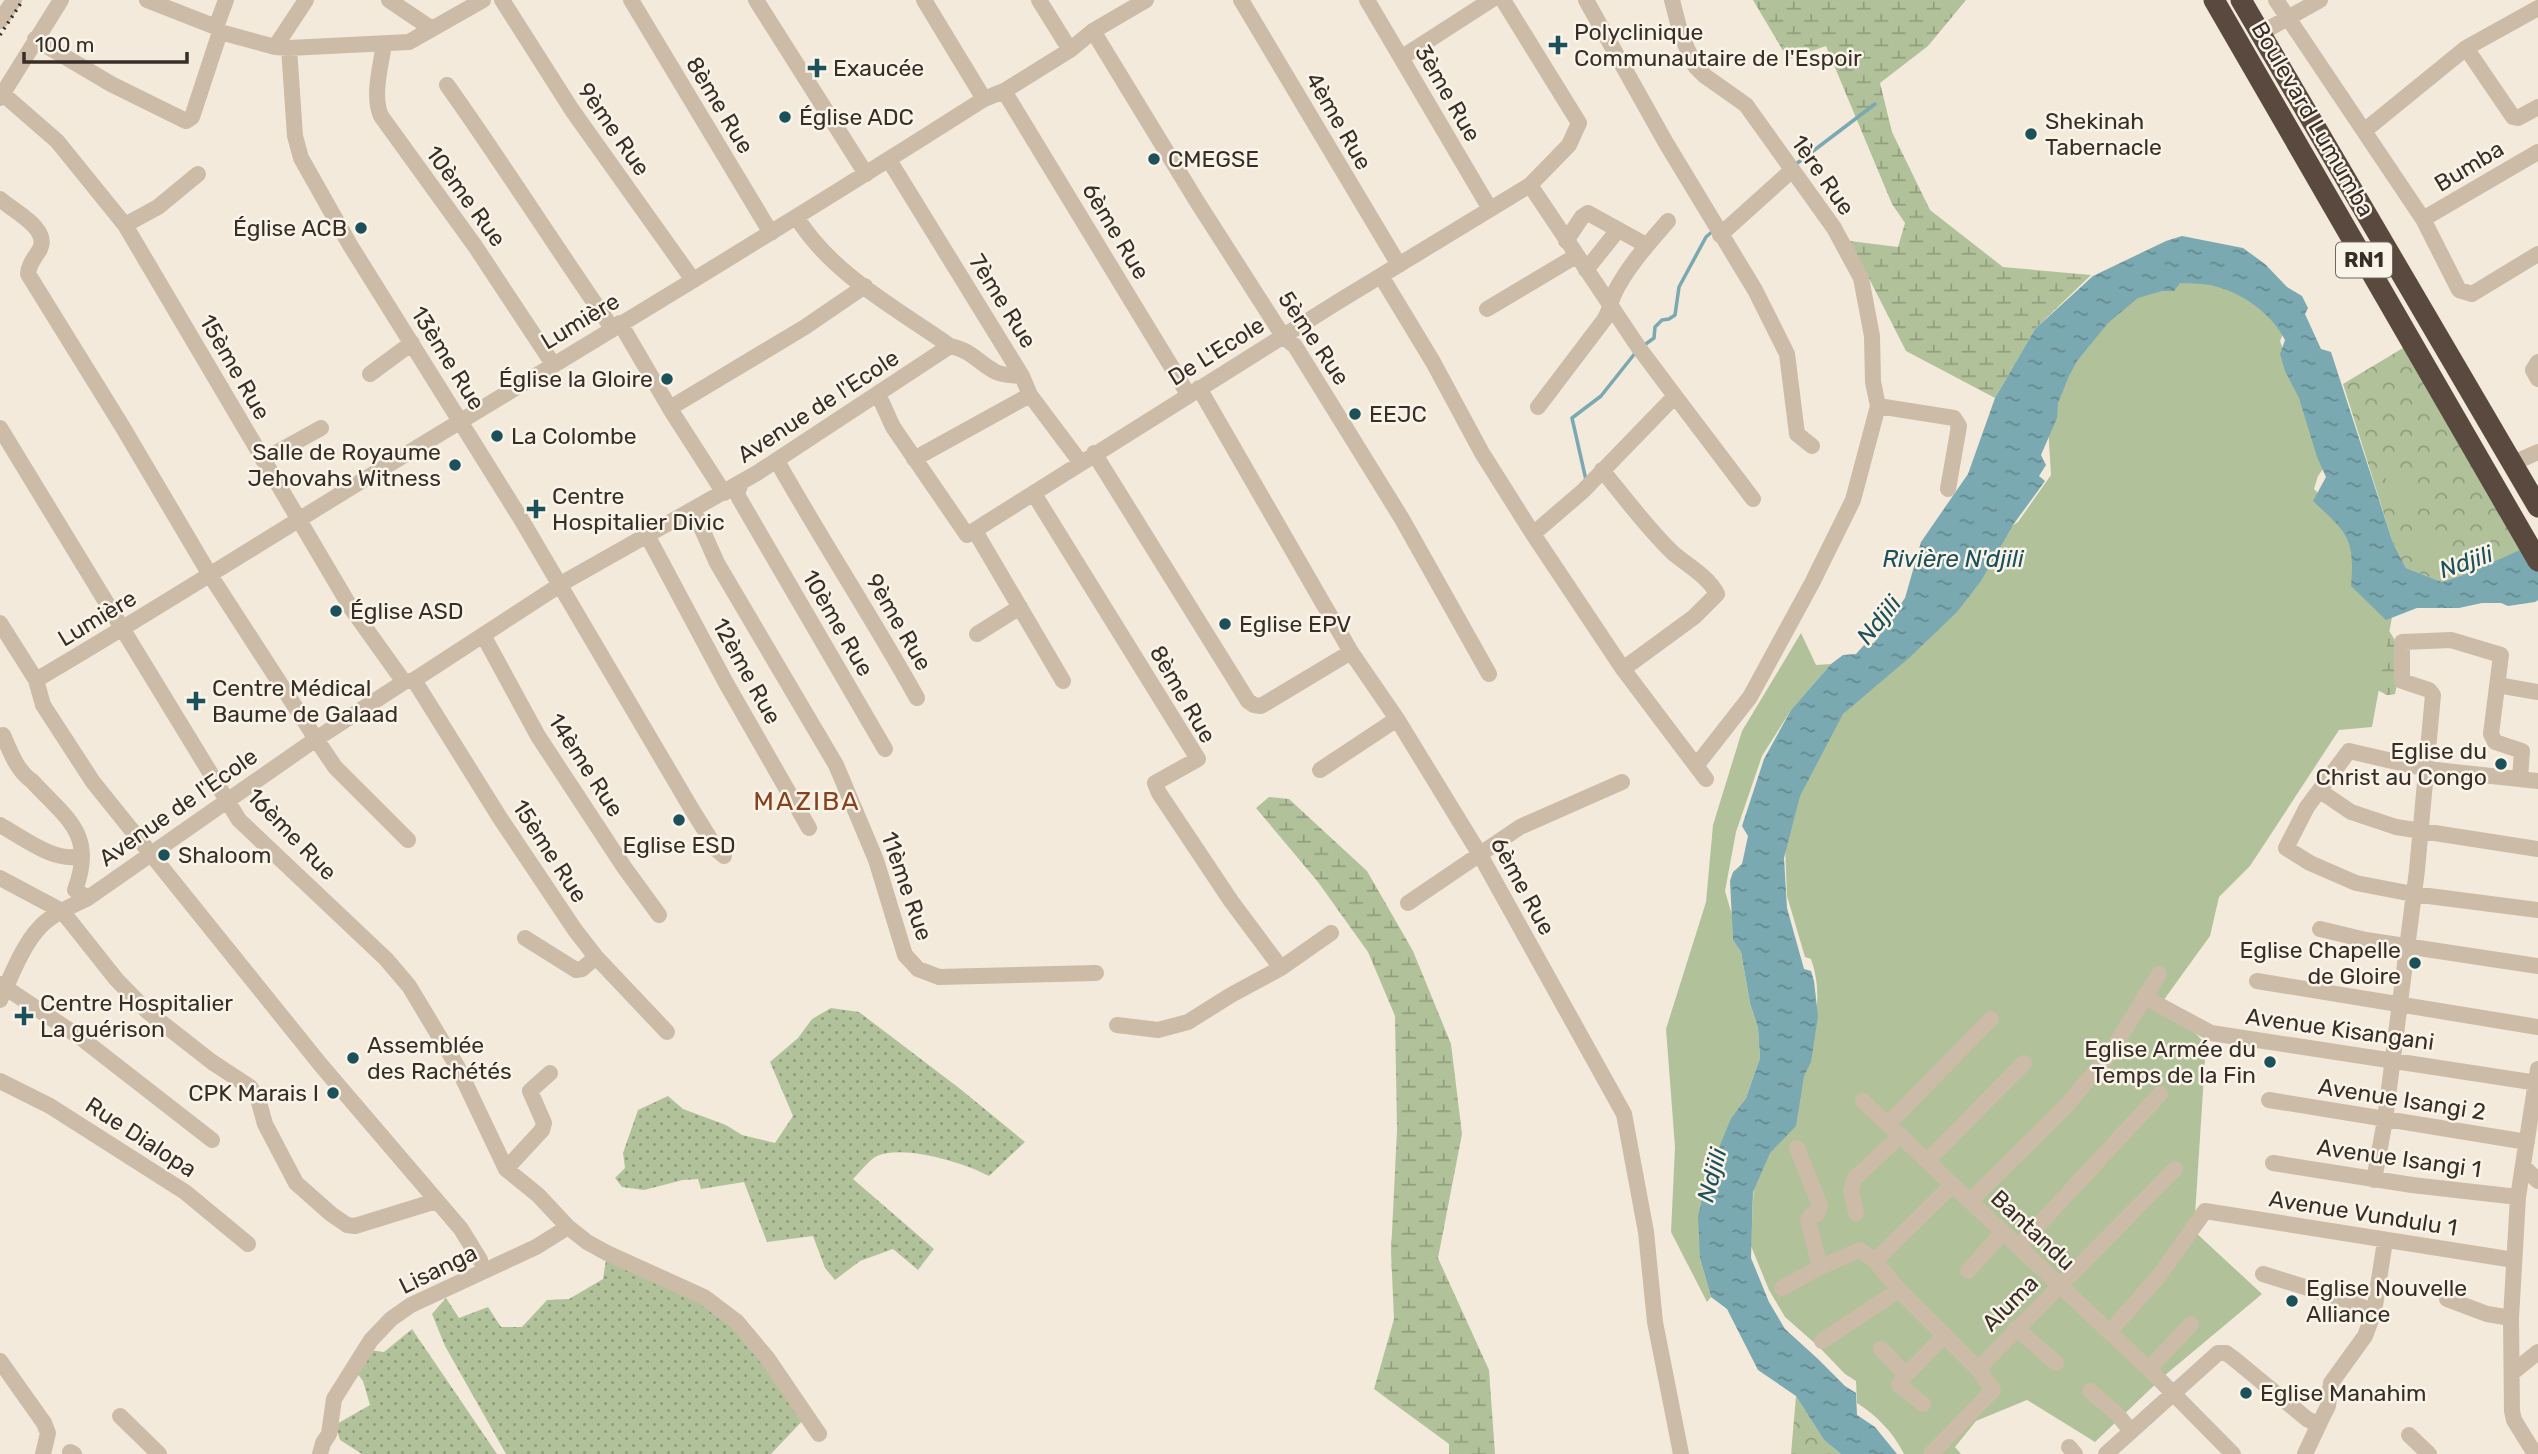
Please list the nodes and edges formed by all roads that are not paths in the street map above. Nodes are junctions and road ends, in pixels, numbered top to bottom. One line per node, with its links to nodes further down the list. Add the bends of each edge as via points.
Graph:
1 (14, 0): 26 (street)
2 (61, 0): 31 (street)
3 (147, 0): 28 (street)
4 (226, 0): 28 (street)
5 (306, 0): 33 (street)
6 (389, 0): 27 (street)
7 (502, 0): 65 (street, 9ème Rue, via 572,110)
8 (631, 0): 57 (street, 8ème Rue)
9 (756, 0): 47 (street)
10 (924, 0): 40 (street)
11 (1039, 0): 35 (street)
12 (1146, 0): 29 (street, Lumière)
13 (1241, 0): 62 (street, 4ème Rue)
14 (1367, 0): 36 (street, 3ème Rue)
15 (1491, 0): 36 (street)
16 (1503, 0): 48 (street, De L'Ecole, via 1579,123 1569,145)
17 (1586, 0): 55 (street)
18 (1672, 0): 45 (street, 1ère Rue, via 1695,66 1746,105)
19 (2214, 0): 107 (highway, Boulevard Lumumba / RN1)
20 (2241, 0): 30 (highway, Boulevard Lumumba / RN1)
21 (2276, 0): 25 (street)
22 (2320, 0): 25 (street)
23 (475, 1): 27 (street)
24 (2538, 8): 34 (street)
25 (2287, 18): 30 (street); 42 (street)
26 (0, 21)
27 (432, 29): 32 (street, via 409,41)
28 (218, 30): 31 (street, via 194,111 186,121); 33 (street)
29 (1093, 31): 35 (street, Lumière); 70 (street, 5ème Rue)
30 (2261, 33): 94 (highway, Boulevard Lumumba / RN1)
31 (35, 39): 39 (street)
32 (384, 44): 33 (street); 74 (street, 10ème Rue, via 377,98 381,116)
33 (282, 47): 71 (street, 13ème Rue, via 301,158)
34 (2466, 48): 41 (street, via 2513,117); 42 (street)
35 (1070, 50): 38 (street, Lumière)
36 (1401, 58): 50 (street, 3ème Rue)
37 (447, 85): 69 (street, 10ème Rue, via 540,224)
38 (1004, 91): 40 (street, Lumière); 78 (street, 6ème Rue)
39 (1, 96): 54 (street, 15ème Rue, via 57,141)
40 (984, 99): 44 (street, Lumière)
41 (2538, 107)
42 (2364, 131): 52 (street)
43 (2538, 152): 52 (street, Bumba)
44 (889, 160): 47 (street, Lumière); 76 (street, 7ème Rue)
45 (1790, 169): 55 (street); 82 (street, 1ère Rue, via 1834,228 1861,278)
46 (198, 174): 54 (street, via 158,207)
47 (866, 174): 51 (street, Lumière)
48 (1530, 185): 50 (street, De L'Ecole); 58 (street)
49 (0, 199): 108 (street, via 38,230 41,246 29,274)
50 (1490, 208): 62 (street, De L'Ecole)
51 (797, 218): 57 (street, Lumière); 66 (street, via 829,259)
52 (2423, 219): 60 (street, via 2464,293 2472,293)
53 (1668, 221): 59 (street)
54 (125, 225): 92 (street, 15ème Rue)
55 (1717, 229): 88 (street, via 1787,354 1797,434)
56 (1618, 230): 58 (street, via 1585,213); 59 (street); 63 (street)
57 (771, 233): 65 (street, Lumière)
58 (1566, 241): 61 (street)
59 (1646, 245): 67 (street, via 1613,296)
60 (2538, 254)
61 (1576, 256): 63 (street); 68 (street)
62 (1399, 265): 64 (street, De L'Ecole)
63 (1586, 271): 67 (street)
64 (1381, 276): 70 (street, De L'Ecole); 105 (street)
65 (693, 280): 69 (street, Lumière)
66 (865, 286): 72 (street); 84 (street)
67 (1612, 308): 81 (street); 83 (street)
68 (1487, 309)
69 (616, 326): 74 (street, Lumière); 84 (street, 10ème Rue)
70 (1283, 336): 78 (street, De L'Ecole); 117 (street, 5ème Rue, via 1300,354 1402,519)
71 (412, 343): 75 (street); 85 (street, 13ème Rue)
72 (950, 346): 76 (street, via 965,349 994,371); 79 (street, Avenue de l'Ecole)
73 (2538, 362): 77 (street, via 2533,370)
74 (553, 364): 85 (street, Lumière)
75 (370, 374)
76 (1022, 376): 80 (street, 7ème Rue)
77 (2538, 379)
78 (1194, 391): 90 (street, De L'Ecole); 115 (street, 6ème Rue)
79 (878, 394): 91 (street); 93 (street, Avenue de l'Ecole)
80 (1030, 395): 90 (street, 7ème Rue); 91 (street)
81 (1675, 396): 95 (street); 100 (street)
82 (1878, 406): 97 (street, via 1954,418 1959,426); 116 (street, via 1853,500 1750,697 1701,772)
83 (1538, 407)
84 (670, 408): 98 (street, 10ème Rue)
85 (461, 421): 103 (street, Lumière); 109 (street, 13ème Rue)
86 (0, 428): 112 (street, 16ème Rue)
87 (321, 428): 92 (street)
88 (1812, 446)
89 (2538, 452): 94 (street)
90 (1088, 458): 99 (street, De L'Ecole); 115 (street, 7ème Rue, via 1248,701 1267,703)
91 (914, 459): 104 (street)
92 (263, 460): 103 (street, 15ème Rue)
93 (777, 461): 96 (street, Avenue de l'Ecole); 123 (street, 9ème Rue)
94 (2513, 463): 101 (highway, Boulevard Lumumba / RN1)
95 (1602, 470): 105 (street); 116 (street, via 1651,530 1717,594 1695,617)
96 (741, 483): 98 (street, Avenue de l'Ecole); 127 (street, 10ème Rue, via 739,498)
97 (1948, 489)
98 (724, 493): 102 (street, Avenue de l'Ecole)
99 (1034, 494): 104 (street, De L'Ecole); 157 (street, 8ème Rue, via 1198,758 1155,783 1159,793)
100 (1753, 499)
101 (2537, 505)
102 (694, 509): 106 (street, Avenue de l'Ecole); 158 (street, 11ème Rue, via 717,563 836,765 876,860 905,955 918,969 939,976)
103 (298, 520): 108 (street, Lumière); 119 (street, 15ème Rue, via 351,608)
104 (971, 533): 110 (street)
105 (1533, 534): 116 (street)
106 (647, 535): 109 (street, Avenue de l'Ecole); 136 (street, 12ème Rue)
107 (2538, 561)
108 (210, 575): 112 (street, Lumière); 126 (street)
109 (559, 585): 114 (street, Avenue de l'Ecole); 143 (street, 13ème Rue)
110 (1020, 607): 113 (street); 120 (street)
111 (0, 623): 118 (street)
112 (124, 629): 118 (street, Lumière); 134 (street, 16ème Rue)
113 (977, 634)
114 (483, 635): 119 (street, Avenue de l'Ecole); 150 (street, 14ème Rue, via 538,736)
115 (1351, 652): 124 (street, 6ème Rue)
116 (1623, 669)
117 (1489, 674)
118 (36, 680): 141 (street, via 43,705 93,782)
119 (409, 681): 126 (street, Avenue de l'Ecole); 155 (street, 15ème Rue, via 559,909)
120 (1063, 681)
121 (2497, 685): 122 (street); 128 (street, via 2502,659 2497,652 2451,639 2402,642 2402,681 2433,695); 130 (street, via 2492,739 2522,751)
122 (2538, 692)
123 (917, 698)
124 (1397, 719): 129 (street); 140 (street, 6ème Rue)
125 (0, 736): 142 (street, via 25,776 76,829)
126 (316, 740): 134 (street, Avenue de l'Ecole); 138 (street, via 335,767)
127 (885, 749)
128 (2427, 769): 130 (street); 133 (street, via 2349,751); 137 (street)
129 (1320, 770)
130 (2520, 779): 131 (street)
131 (2538, 781)
132 (1622, 782): 140 (street, via 1520,827)
133 (2320, 791): 137 (street, via 2361,816); 145 (street, via 2286,848 2356,883)
134 (227, 801): 141 (street, Avenue de l'Ecole); 185 (street, 16ème Rue, via 239,820 409,986 457,1066)
135 (0, 825): 142 (street, via 45,850 65,857)
136 (809, 828)
137 (2420, 831): 139 (street); 145 (street)
138 (408, 840)
139 (2538, 849)
140 (1479, 853): 147 (street); 236 (street, 6ème Rue, via 1624,1114 1646,1232 1655,1322)
141 (151, 854): 146 (street, Avenue de l'Ecole); 191 (street)
142 (82, 856): 146 (street, via 75,890)
143 (723, 856)
144 (0, 878): 149 (street)
145 (2413, 894): 148 (street); 154 (street)
146 (88, 898): 149 (street, Avenue de l'Ecole)
147 (1408, 903)
148 (2538, 910)
149 (62, 911): 161 (street, Avenue de l'Ecole, via 40,926); 191 (street, via 148,1012 250,1087 296,1183 331,1214 355,1226)
150 (659, 915)
151 (2319, 929): 154 (street)
152 (1331, 933): 157 (street)
153 (524, 938): 155 (street, via 576,971)
154 (2406, 946): 156 (street); 163 (street)
155 (596, 957): 167 (street, 15ème Rue)
156 (2538, 965)
157 (1281, 968): 165 (street, via 1188,1022 1158,1030)
158 (1096, 973)
159 (2159, 974): 162 (street)
160 (2257, 981): 163 (street)
161 (2, 991): 179 (street, via 81,1038)
162 (2144, 997): 168 (street, Avenue Kisangani, via 2211,1033); 192 (street, via 2109,1055 2067,1105)
163 (2399, 1004): 166 (street); 168 (street)
164 (1991, 1019): 177 (street)
165 (1117, 1025)
166 (2538, 1027)
167 (667, 1032)
168 (2392, 1060): 171 (street, Avenue Kisangani); 176 (street)
169 (2024, 1063): 182 (street)
170 (550, 1073): 185 (street, via 530,1090 544,1123 542,1130)
171 (2538, 1078): 180 (street)
172 (0, 1081): 197 (street, Rue Dialopa, via 51,1106 186,1192)
173 (2160, 1094): 198 (street)
174 (2269, 1100): 176 (street, Avenue Isangi 2)
175 (1863, 1101): 177 (street, Bantandu)
176 (2385, 1120): 180 (street, Avenue Isangi 2); 187 (street)
177 (1889, 1123): 178 (street, Bantandu)
178 (1901, 1135): 182 (street, Bantandu); 193 (street, via 1854,1179 1851,1190)
179 (212, 1140)
180 (2528, 1142): 184 (street)
181 (1797, 1147): 202 (street, via 1820,1206 1808,1220)
182 (1927, 1161): 189 (street, Bantandu)
183 (2273, 1163): 187 (street, Avenue Isangi 1)
184 (2523, 1166): 188 (street); 190 (street)
185 (506, 1169): 194 (street)
186 (2175, 1169): 205 (street, Aluma)
187 (2374, 1180): 190 (street, Avenue Isangi 1)
188 (2538, 1181)
189 (1952, 1185): 192 (street, Bantandu); 201 (street)
190 (2518, 1197): 200 (street)
191 (436, 1201): 199 (street)
192 (1970, 1201): 195 (street, Bantandu)
193 (1856, 1213)
194 (568, 1227): 230 (street, via 607,1253 704,1297 737,1322); 235 (street, Lisanga, via 536,1247 411,1304 391,1319 371,1340 334,1399 329,1434)
195 (2003, 1233): 198 (street, Bantandu); 203 (street)
196 (2385, 1241): 200 (street, Avenue Vundulu 1); 209 (street); 213 (street, Avenue Vundulu 1, via 2205,1211 2160,1276)
197 (248, 1244)
198 (2018, 1247): 205 (street, Bantandu)
199 (480, 1260)
200 (2514, 1261): 210 (street)
201 (1877, 1264): 202 (street, via 1860,1250); 207 (street)
202 (1820, 1267): 206 (street)
203 (1968, 1270)
204 (2263, 1274): 209 (street)
205 (2059, 1285): 212 (street, Aluma); 213 (street, Bantandu)
206 (1782, 1288)
207 (1899, 1290): 214 (street); 215 (street)
208 (2447, 1299): 210 (street)
209 (2374, 1311): 228 (street, via 2365,1336 2331,1383)
210 (2511, 1318): 222 (street)
211 (2191, 1324): 221 (street)
212 (2016, 1328): 219 (street); 220 (street, Aluma)
213 (2109, 1332): 221 (street, Bantandu)
214 (1945, 1335): 220 (street); 223 (street)
215 (1822, 1341)
216 (1881, 1349): 223 (street)
217 (2538, 1352): 222 (street)
218 (0, 1361): 233 (street, via 44,1423 48,1433)
219 (2056, 1363)
220 (1978, 1369): 237 (street, via 1993,1390)
221 (2150, 1369): 225 (street, Bantandu)
222 (2512, 1373): 232 (street, via 2514,1420)
223 (1906, 1375): 226 (street, via 1899,1385)
224 (2090, 1391): 229 (street)
225 (2173, 1393): 228 (street, via 2218,1353 2226,1353 2307,1419); 229 (street); 239 (street, Bantandu)
226 (1923, 1404)
227 (120, 1416): 234 (street)
228 (2320, 1422): 240 (street)
229 (2131, 1431): 238 (street)
230 (819, 1434)
231 (2409, 1435): 241 (street)
232 (2535, 1450)
233 (43, 1454)
234 (159, 1454)
235 (320, 1454)
236 (1681, 1454)
237 (1931, 1454)
238 (2106, 1454)
239 (2233, 1454)
240 (2305, 1454)
241 (2429, 1454)

